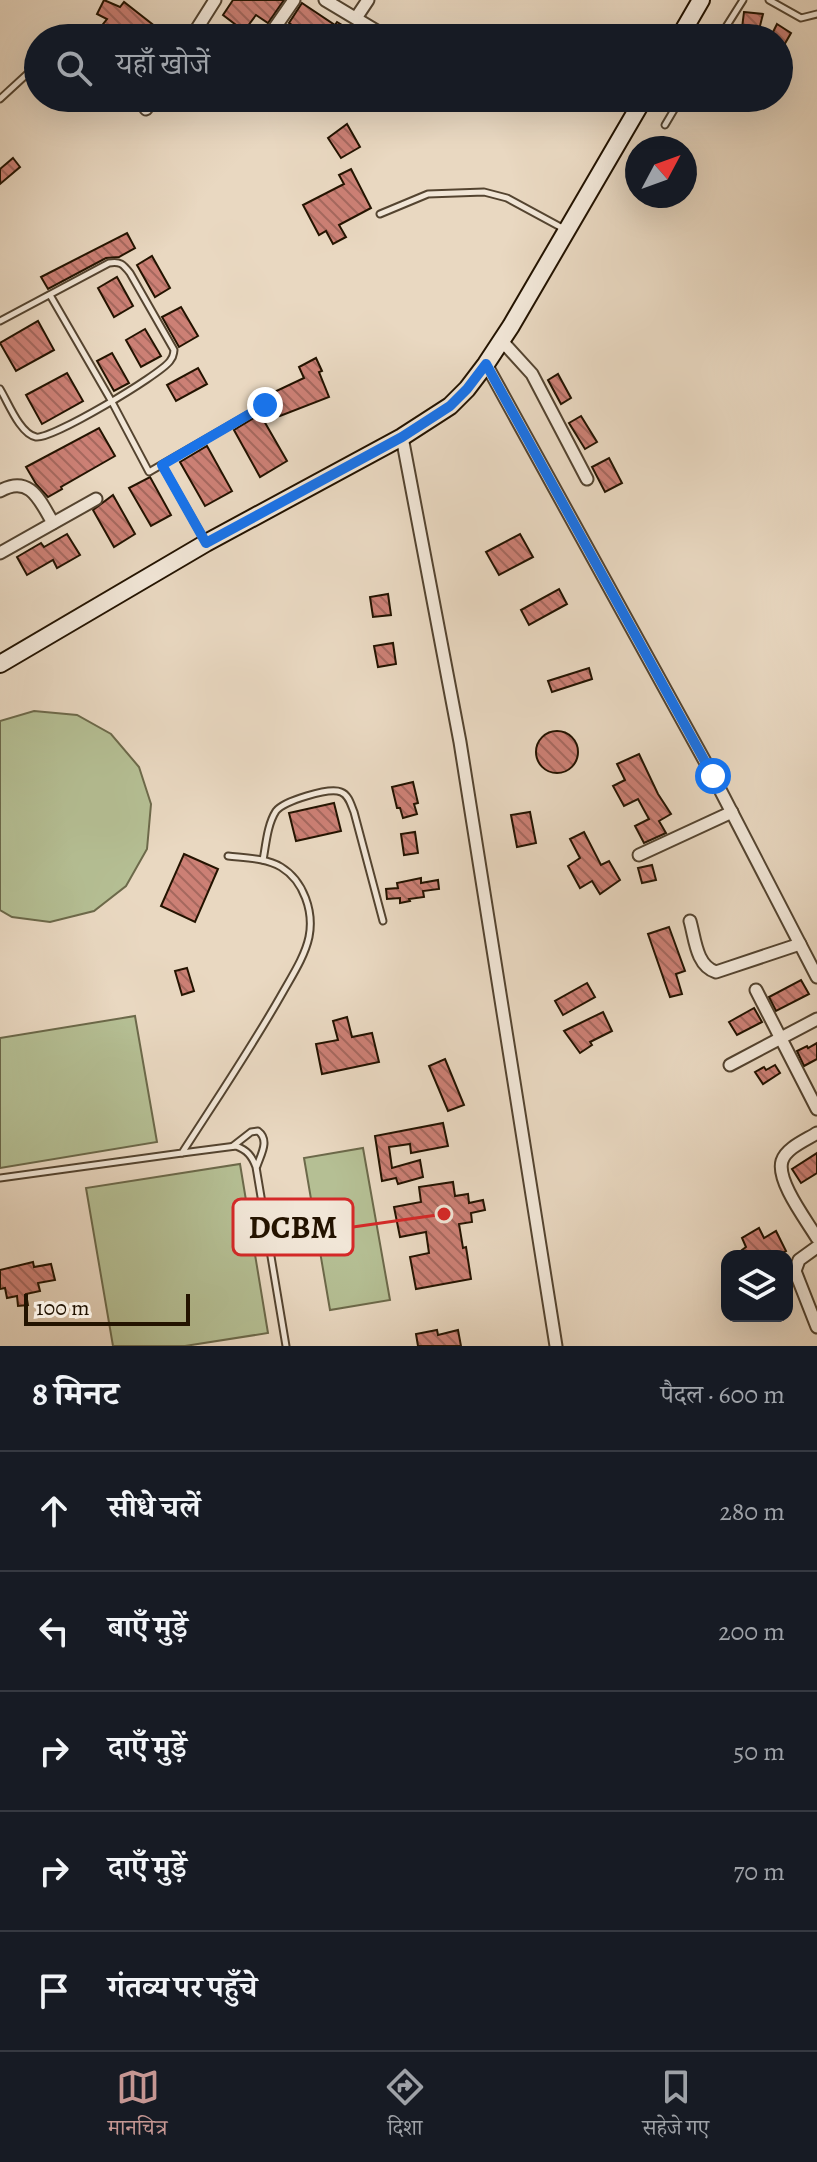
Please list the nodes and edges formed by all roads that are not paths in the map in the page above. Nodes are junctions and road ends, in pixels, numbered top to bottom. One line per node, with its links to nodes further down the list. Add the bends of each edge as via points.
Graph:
1 (215, 0): 10 (street)
2 (294, 0): 11 (street)
3 (325, 0): 9 (street)
4 (368, 0): 9 (street)
5 (743, 0): 14 (lane)
6 (769, 0): 8 (lane, via 801,18)
7 (694, 3): 13 (street)
8 (817, 14)
9 (356, 18): 12 (street)
10 (200, 24)
11 (277, 24)
12 (366, 24)
13 (685, 24)
14 (728, 24)
15 (24, 77): 16 (lane)
16 (0, 99)
17 (636, 112): 21 (street)
18 (673, 112): 19 (lane)
19 (665, 125)
20 (380, 214): 21 (lane, via 428,194 484,192 507,198)
21 (567, 230): 24 (street)
22 (50, 295): 23 (lane); 27 (lane); 27 (lane, via 109,263 117,261 130,273 174,356)
23 (0, 321)
24 (502, 341): 25 (street); 31 (street, via 532,374)
25 (486, 364): 29 (street, via 450,406); 38 (street)
26 (0, 389): 27 (lane, via 22,428 35,437)
27 (112, 402): 30 (lane, via 149,472)
28 (265, 405): 30 (lane)
29 (402, 437): 35 (street); 60 (street, via 460,742)
30 (162, 465): 35 (lane)
31 (587, 479)
32 (0, 491): 34 (street, via 17,484 35,493)
33 (96, 499): 34 (street)
34 (53, 523): 36 (street)
35 (206, 543): 37 (street)
36 (0, 553)
37 (0, 664)
38 (732, 812): 39 (street); 44 (street)
39 (639, 855)
40 (228, 856): 41 (lane)
41 (263, 860): 42 (lane, via 270,824 281,806 294,799 344,793 354,812); 53 (lane, via 280,866 299,884 310,916 309,938 269,1016)
42 (383, 921)
43 (690, 921): 44 (street, via 701,961 716,972)
44 (800, 944): 45 (street)
45 (817, 977)
46 (756, 990): 48 (street)
47 (817, 1019): 48 (street)
48 (780, 1039): 49 (street); 50 (street)
49 (730, 1065)
50 (817, 1109)
51 (817, 1133): 56 (street, via 792,1148 782,1169 788,1190)
52 (233, 1146): 53 (lane); 54 (lane, via 248,1152); 54 (lane, via 251,1132 263,1135)
53 (182, 1153): 55 (lane)
54 (256, 1167): 59 (lane)
55 (0, 1178)
56 (817, 1238)
57 (817, 1247): 58 (street, via 797,1262 795,1271)
58 (817, 1327)
59 (286, 1346)
60 (556, 1346)

